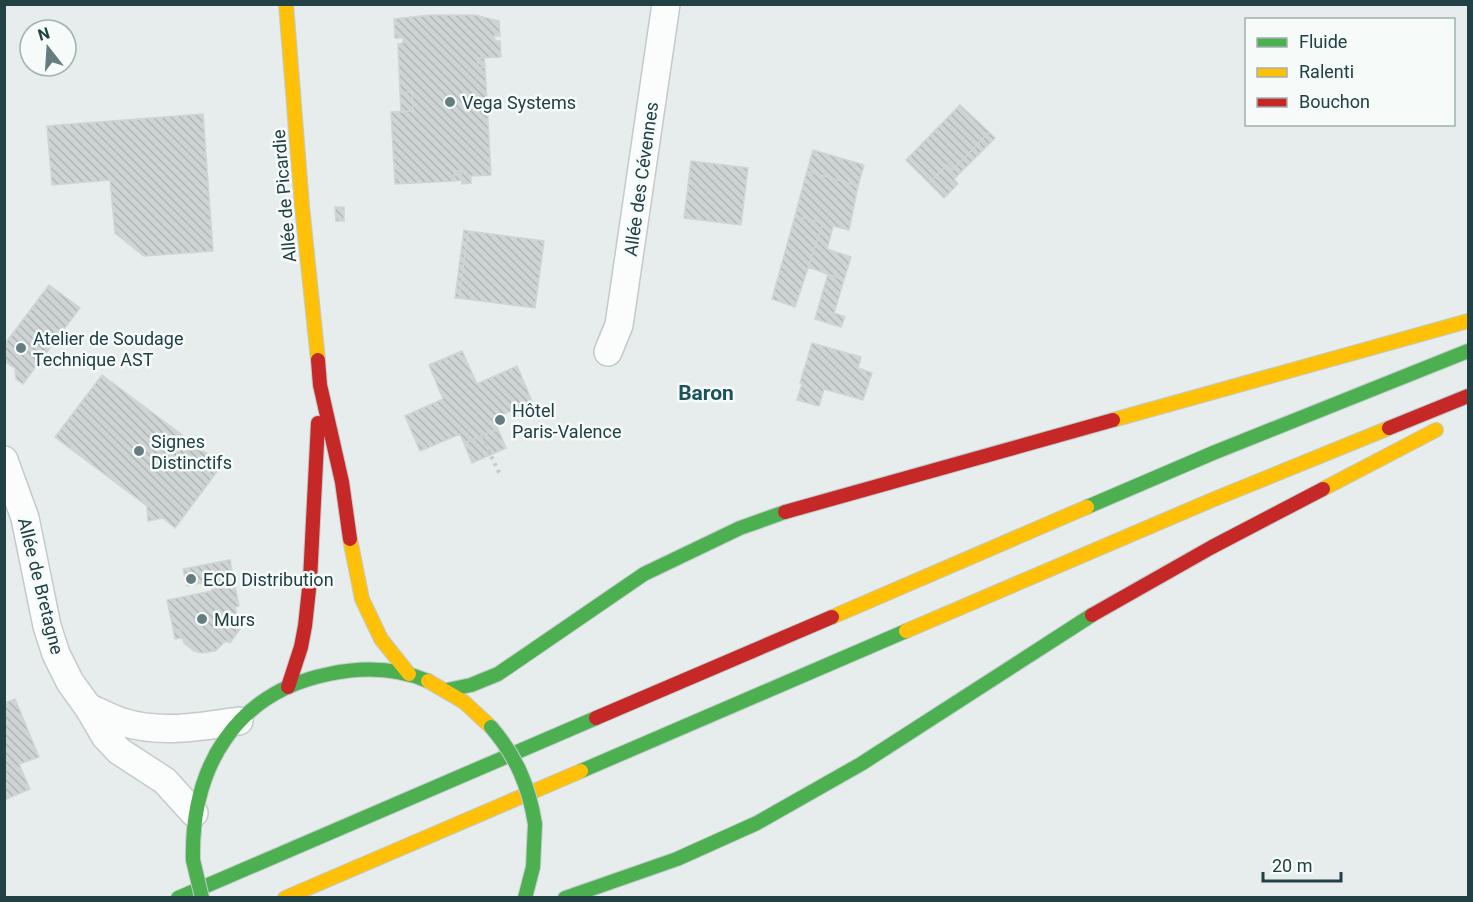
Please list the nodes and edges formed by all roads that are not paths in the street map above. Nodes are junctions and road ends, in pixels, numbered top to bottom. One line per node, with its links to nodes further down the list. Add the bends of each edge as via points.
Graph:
1 (286, 4): 6 (main road, Allée de Picardie)
2 (666, 4): 5 (street, Allée des Cévennes, via 619,325)
3 (1468, 321): 12 (main road, via 740,528 644,574 498,675)
4 (1468, 351): 16 (main road, via 1213,453)
5 (608, 352)
6 (320, 385): 10 (main road, Allée de Picardie, via 342,482 360,593 381,639); 11 (main road, Allée de Picardie, via 310,580 301,647)
7 (1468, 396): 18 (main road, via 1212,500)
8 (1448, 423): 20 (main road, via 1142,586 861,764 766,819 678,859)
9 (4, 460): 13 (street, Allée de Bretagne, via 25,518 56,654)
10 (409, 674): 11 (main road, via 349,670 309,678); 12 (main road)
11 (288, 687): 14 (main road)
12 (447, 690): 19 (main road, bridge, via 506,743 523,772 535,824 533,867)
13 (88, 706): 14 (street, via 119,721 155,729); 15 (street, Allée de Bretagne, via 105,736 119,751 165,781)
14 (239, 721): 15 (main road, via 213,761)
15 (194, 813): 17 (main road, bridge, via 193,860)
16 (178, 897)
17 (202, 897)
18 (285, 897)
19 (525, 897)
20 (565, 897)

